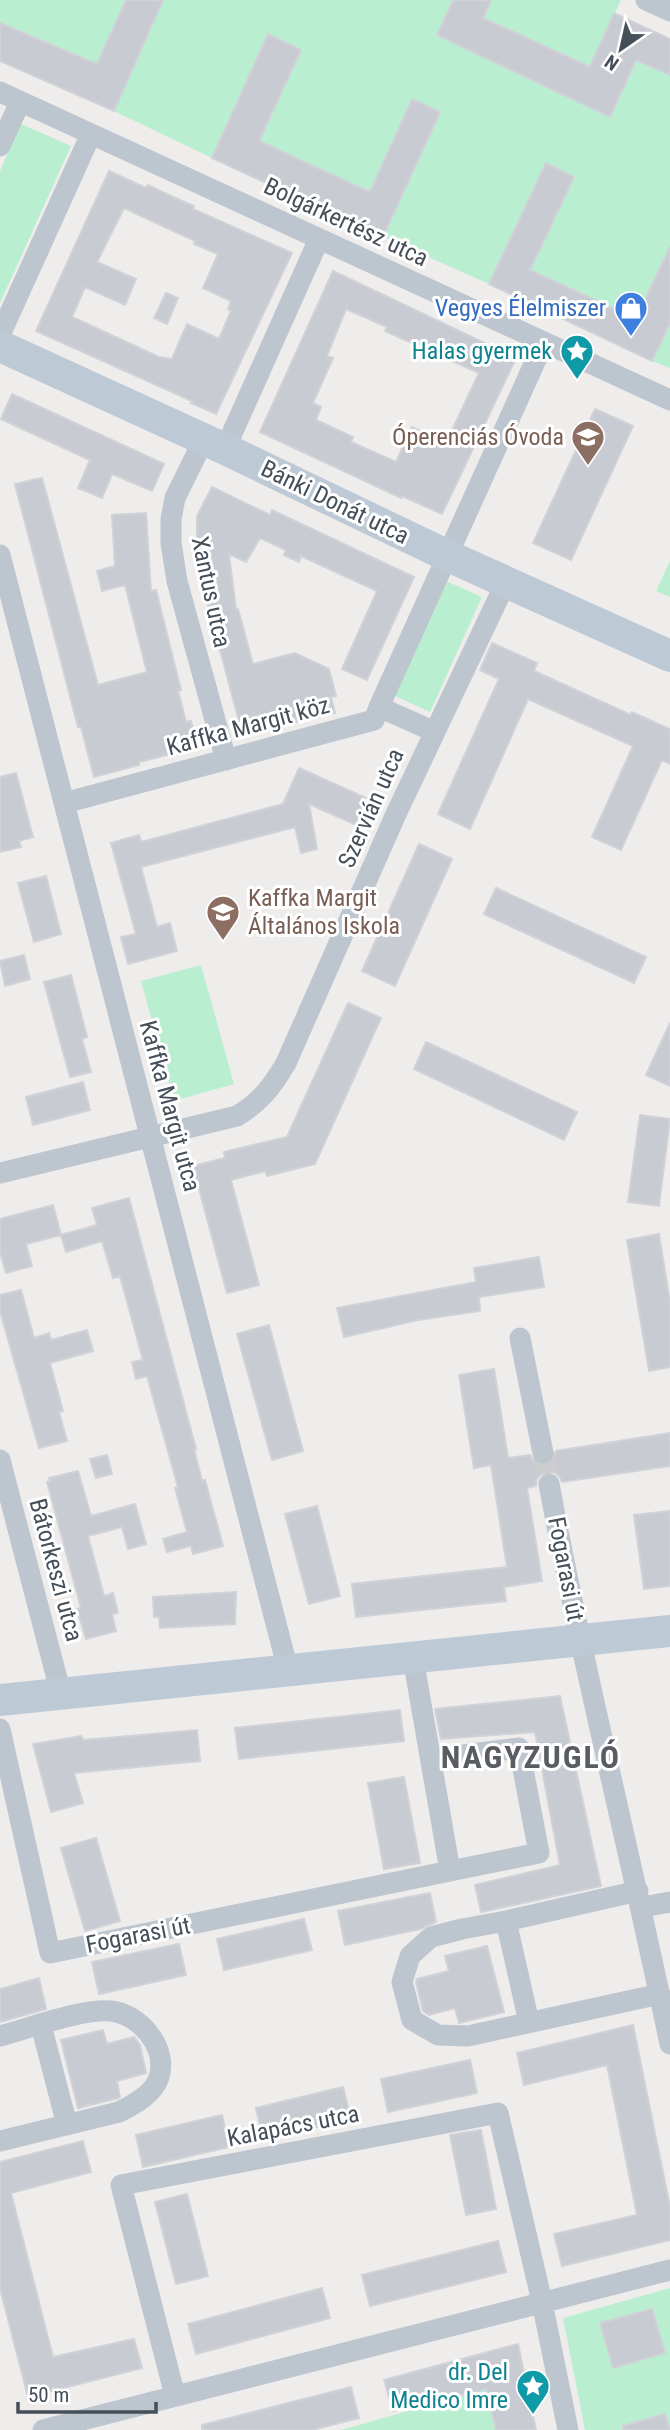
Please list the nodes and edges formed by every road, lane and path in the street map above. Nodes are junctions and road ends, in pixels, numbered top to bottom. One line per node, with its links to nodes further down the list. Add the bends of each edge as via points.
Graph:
1 (646, 0): 2 (street)
2 (670, 11)
3 (0, 92): 4 (street, Bolgárkertész utca)
4 (20, 102): 5 (street, Bolgárkertész utca); 6 (street)
5 (91, 134): 7 (street, Bolgárkertész utca); 8 (street)
6 (0, 146)
7 (319, 239): 9 (street, Bolgárkertész utca); 12 (street, Xantus utca)
8 (0, 335)
9 (544, 342): 11 (street, Bolgárkertész utca); 14 (street)
10 (0, 346): 12 (street, Bánki Donát utca)
11 (670, 400)
12 (214, 444): 14 (street, Bánki Donát utca); 19 (street, Xantus utca, via 176,498 171,542 177,582)
13 (0, 555): 20 (street, Kaffka Margit utca)
14 (446, 555): 15 (street, Bánki Donát utca); 17 (street)
15 (506, 582): 16 (street, Bánki Donát utca); 18 (street, Szervián utca)
16 (670, 656)
17 (379, 707): 18 (street); 19 (street, Kaffka Margit köz, via 374,720)
18 (435, 732): 21 (street, Szervián utca, via 272,1087 237,1116)
19 (226, 760): 20 (street, Kaffka Margit köz)
20 (64, 803): 21 (street, Kaffka Margit utca)
21 (150, 1135): 22 (street, Szervián utca); 30 (street, Kaffka Margit utca)
22 (0, 1173)
23 (520, 1338): 24 (street)
24 (543, 1453)
25 (0, 1460): 31 (street, Bátorkeszi utca)
26 (551, 1492): 28 (street, Fogarasi út)
27 (670, 1631): 28 (street, Fogarasi út)
28 (580, 1639): 29 (street, Fogarasi út); 36 (street)
29 (413, 1658): 30 (street, Fogarasi út); 34 (street)
30 (288, 1670): 31 (street, Fogarasi út)
31 (61, 1694): 32 (street, Fogarasi út)
32 (0, 1700)
33 (0, 1729): 35 (street, Fogarasi út, via 50,1952)
34 (430, 1759): 35 (street); 35 (street, Fogarasi út, via 519,1748 539,1853)
35 (450, 1871)
36 (640, 1899): 37 (street); 38 (street); 39 (street)
37 (670, 1902)
38 (506, 1921): 40 (street); 40 (street, via 431,1937 410,1956 402,1982 412,2020 438,2035 468,2036)
39 (660, 1994): 40 (street); 43 (street)
40 (529, 2022)
41 (41, 2025): 42 (street); 44 (street); 44 (street, via 95,2011 114,2011 149,2031 159,2053 159,2078 133,2106)
42 (0, 2036)
43 (670, 2044)
44 (67, 2125): 45 (street)
45 (0, 2141)
46 (670, 2270): 47 (street)
47 (542, 2302): 48 (street); 48 (street, Kalapács utca, via 498,2113 121,2185); 50 (street)
48 (175, 2396): 49 (street)
49 (43, 2430)
50 (568, 2430)

